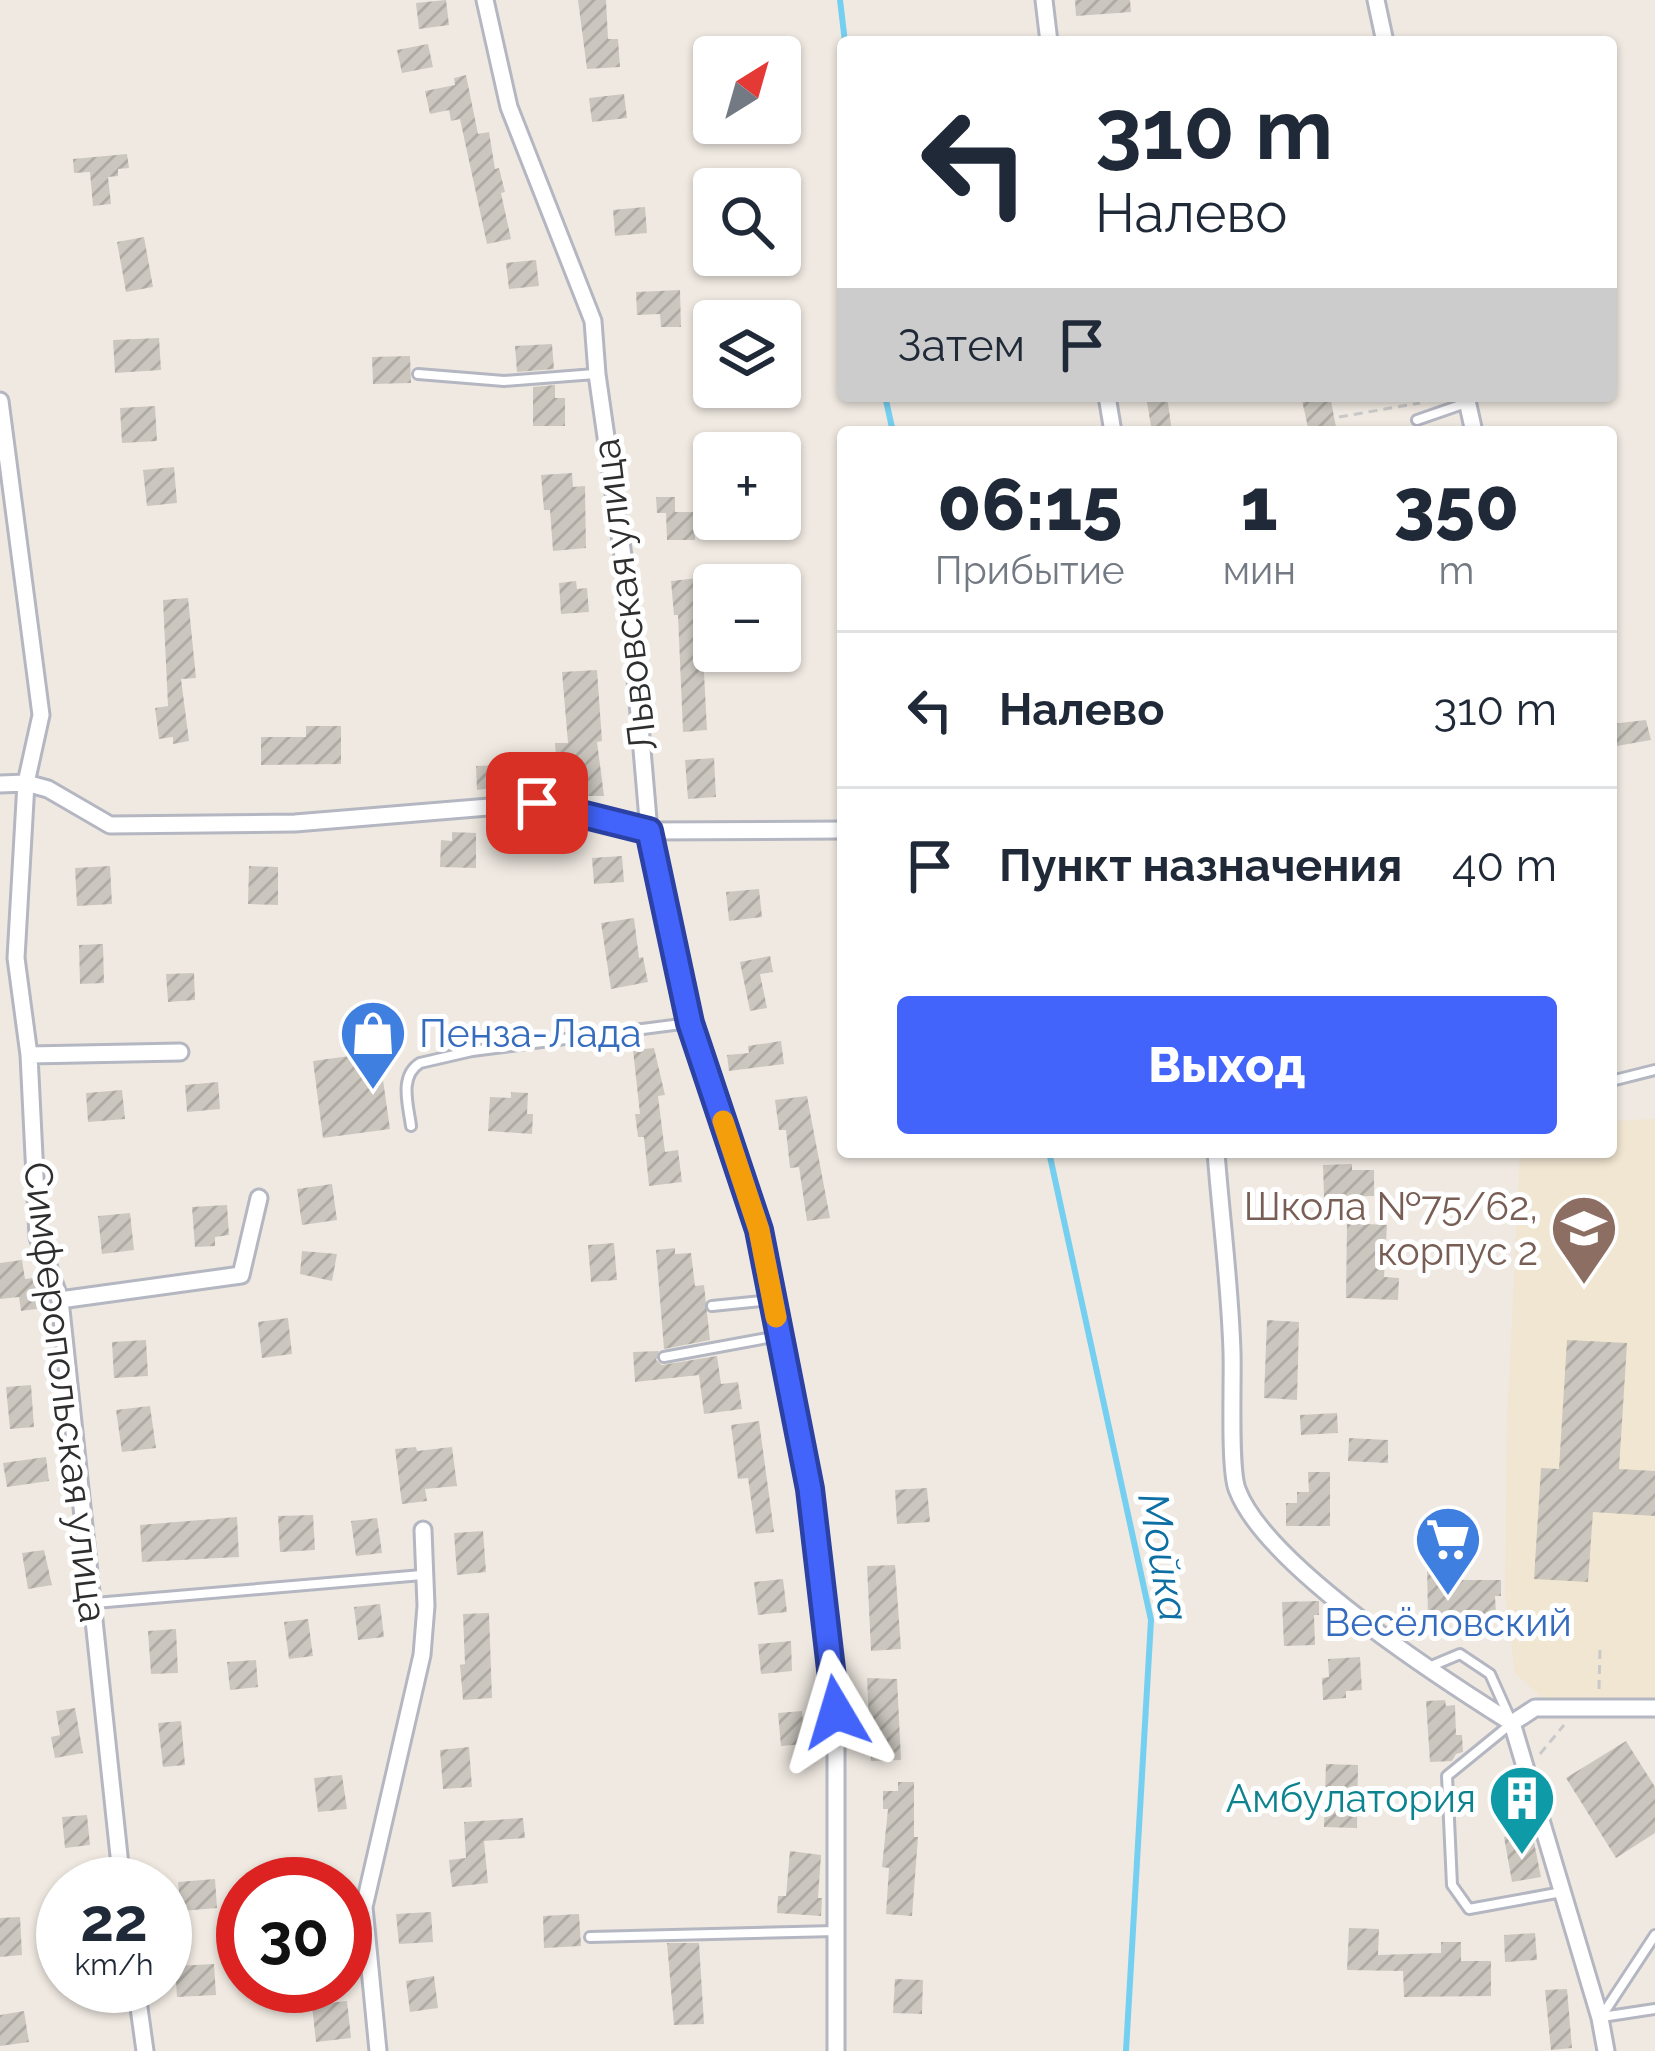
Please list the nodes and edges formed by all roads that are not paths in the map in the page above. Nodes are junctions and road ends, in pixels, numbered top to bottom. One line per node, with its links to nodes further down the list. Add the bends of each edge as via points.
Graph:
1 (484, 0): 7 (street, Львовская улица, via 509,107 593,321)
2 (1044, 0): 4 (street)
3 (1376, 0): 5 (street)
4 (1048, 36)
5 (1384, 36)
6 (418, 374): 7 (lane, via 504,381)
7 (597, 374): 14 (street, Львовская улица, via 629,598)
8 (0, 401): 11 (street, Симферопольская улица, via 41,715)
9 (1460, 402): 10 (lane)
10 (1417, 420)
11 (26, 783): 12 (street); 14 (street, via 110,825 296,823 537,803); 17 (street, Симферопольская улица, via 16,958)
12 (0, 784)
13 (837, 830): 14 (street)
14 (649, 831): 15 (street, Львовская улица)
15 (690, 1023): 20 (lane, via 419,1063 406,1079); 23 (street, Львовская улица, via 759,1230)
16 (180, 1052): 17 (street)
17 (29, 1055): 24 (street, Симферопольская улица, via 38,1237)
18 (1655, 1070): 19 (lane)
19 (1617, 1080)
20 (411, 1126)
21 (1216, 1158): 31 (street, via 1236,1487 1297,1566)
22 (259, 1198): 24 (street, via 241,1275)
23 (772, 1299): 25 (lane); 26 (street, Львовская улица)
24 (59, 1300): 30 (street, Симферопольская улица)
25 (712, 1306)
26 (779, 1335): 27 (lane); 36 (street, Львовская улица, via 810,1489 836,1712)
27 (664, 1357)
28 (423, 1530): 29 (street)
29 (425, 1575): 30 (lane); 43 (street, via 422,1655 364,1907)
30 (95, 1603): 34 (street, Симферопольская улица)
31 (1425, 1668): 33 (street); 33 (lane, via 1460,1654 1490,1674)
32 (1655, 1708): 33 (street, via 1534,1708)
33 (1512, 1724): 35 (street); 35 (lane, via 1447,1776 1452,1885 1469,1909)
34 (119, 1857)
35 (1564, 1892): 41 (street)
36 (838, 1931): 38 (lane); 44 (street, Львовская улица)
37 (1655, 1935): 41 (lane)
38 (590, 1937)
39 (1655, 2009): 41 (lane)
40 (140, 2013): 42 (street)
41 (1600, 2018): 45 (street)
42 (145, 2051)
43 (378, 2051)
44 (836, 2051)
45 (1606, 2051)

